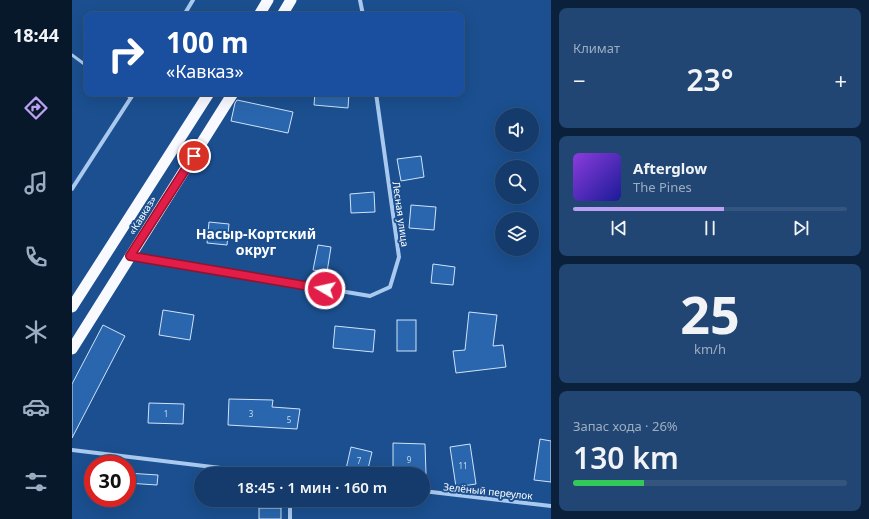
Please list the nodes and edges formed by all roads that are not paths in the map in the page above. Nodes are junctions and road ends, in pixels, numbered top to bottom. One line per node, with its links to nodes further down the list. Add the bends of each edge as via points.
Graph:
1 (193, 0): 5 (street)
2 (268, 0): 6 (highway)
3 (291, 0): 7 (highway)
4 (360, 0): 8 (street)
5 (186, 12)
6 (261, 12)
7 (284, 12)
8 (362, 12)
9 (72, 55): 10 (lane)
10 (84, 64)
11 (128, 96): 15 (lane)
12 (207, 96): 18 (highway, «Кавказ»)
13 (231, 96): 17 (highway, «Кавказ»)
14 (376, 96): 17 (street, Лесная улица, via 399,257 390,287 370,296)
15 (131, 98): 16 (street)
16 (72, 189)
17 (130, 256): 19 (highway, «Кавказ»)
18 (72, 307)
19 (72, 349)
20 (72, 450): 21 (street)
21 (213, 467)
22 (430, 492): 23 (street, Зелёный переулок)
23 (551, 506)
24 (290, 507): 25 (street)
25 (290, 519)

